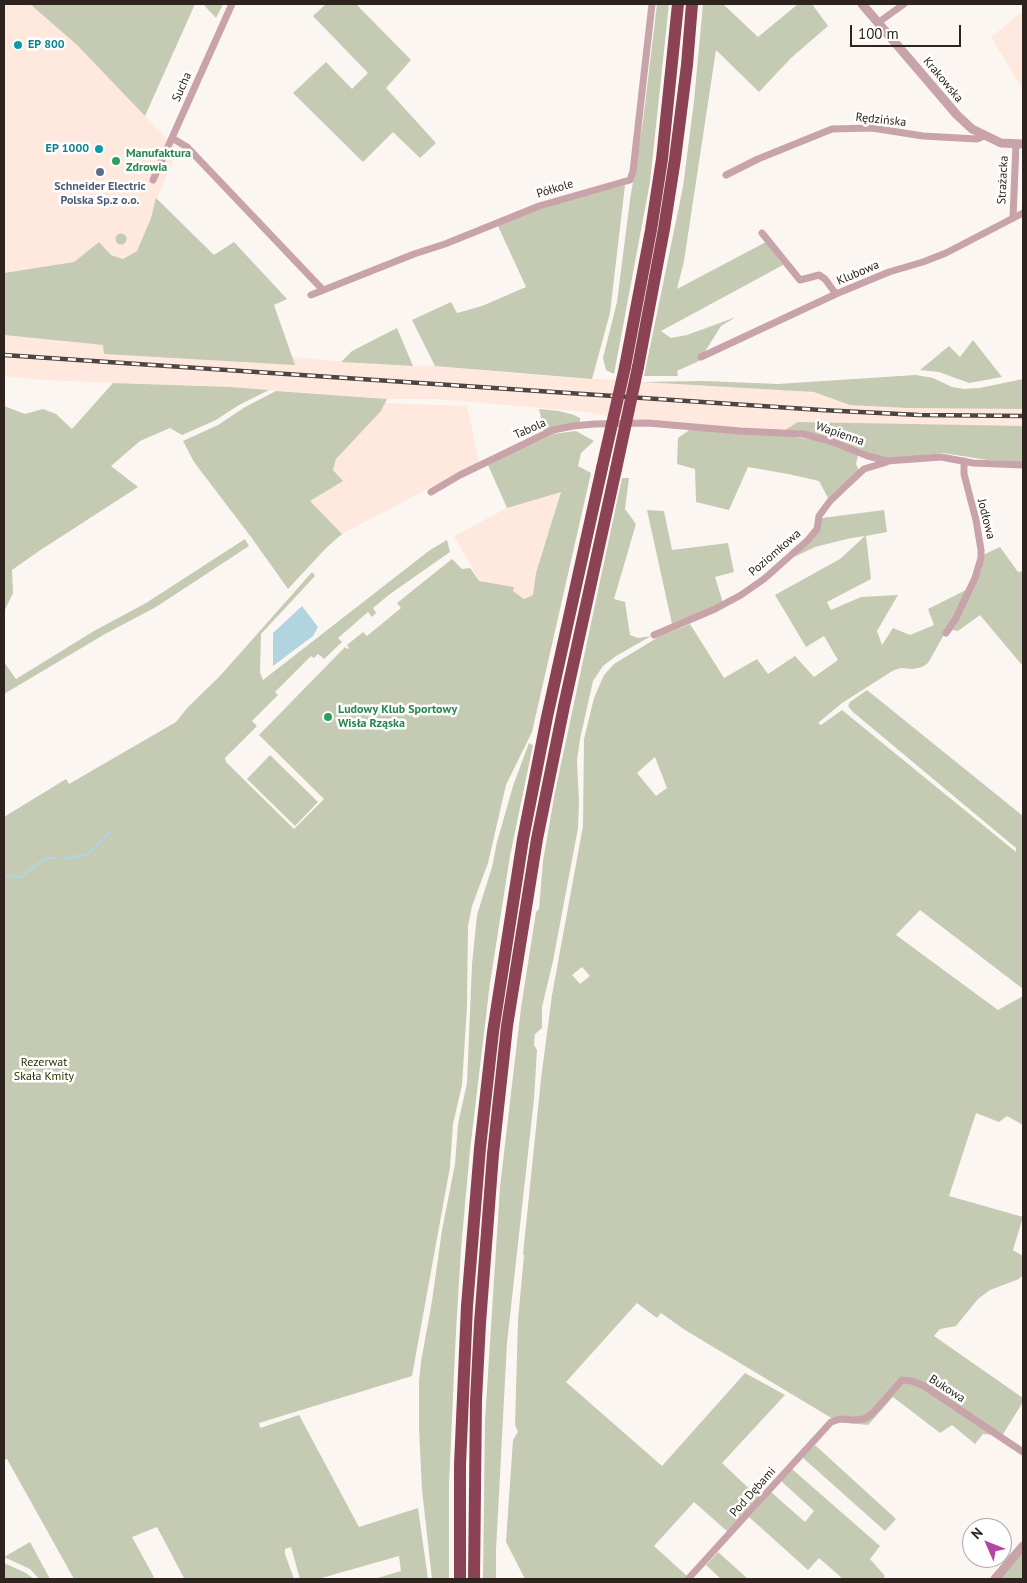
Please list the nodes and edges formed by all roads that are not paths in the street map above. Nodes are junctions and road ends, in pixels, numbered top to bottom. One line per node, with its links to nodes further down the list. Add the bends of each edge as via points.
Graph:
1 (232, 4): 9 (street, Sucha)
2 (652, 4): 16 (street, Półkole, via 630,180 538,206)
3 (678, 4): 32 (highway, bridge, via 651,230 625,367 525,829 493,1032 467,1306 460,1465)
4 (692, 4): 33 (highway, bridge, via 687,65 664,229 638,368 537,839 507,1026 490,1184 480,1323)
5 (862, 4): 7 (street, Krakowska)
6 (904, 4): 7 (street)
7 (879, 22): 8 (street, Krakowska, via 957,115)
8 (984, 136): 10 (street, Krakowska, via 1001,143); 11 (street, Rędzińska, via 978,139 938,137 872,128 832,128)
9 (172, 138): 12 (street, Sucha); 16 (street, via 187,147)
10 (1020, 144): 14 (street, Strażacka)
11 (726, 175)
12 (153, 180)
13 (1023, 213): 14 (street, Klubowa)
14 (1013, 218): 17 (street, Klubowa, via 946,253)
15 (762, 233): 17 (street, via 800,280 819,275)
16 (323, 290): 18 (street, Półkole)
17 (836, 294): 19 (street, Klubowa)
18 (311, 295)
19 (701, 357)
20 (648, 423): 21 (street, Wapienna, via 803,434); 26 (street, Tabola, via 572,426 553,430)
21 (863, 454): 22 (street, Wapienna); 25 (street)
22 (887, 462): 23 (street, Wapienna, via 941,457); 25 (street, Poziomkowa)
23 (964, 462): 24 (street, Wapienna); 27 (street, Jodłowa, via 981,558 975,578)
24 (1023, 466)
25 (864, 469): 28 (street, Poziomkowa, via 830,501 808,540 764,578 715,609)
26 (431, 492)
27 (946, 633)
28 (654, 635)
29 (835, 1420): 30 (street, Bukowa, via 864,1419 902,1380 912,1381); 34 (street, Pod Dębami)
30 (1023, 1452)
31 (1023, 1546): 35 (street)
32 (460, 1579)
33 (474, 1579)
34 (688, 1579)
35 (995, 1579)

